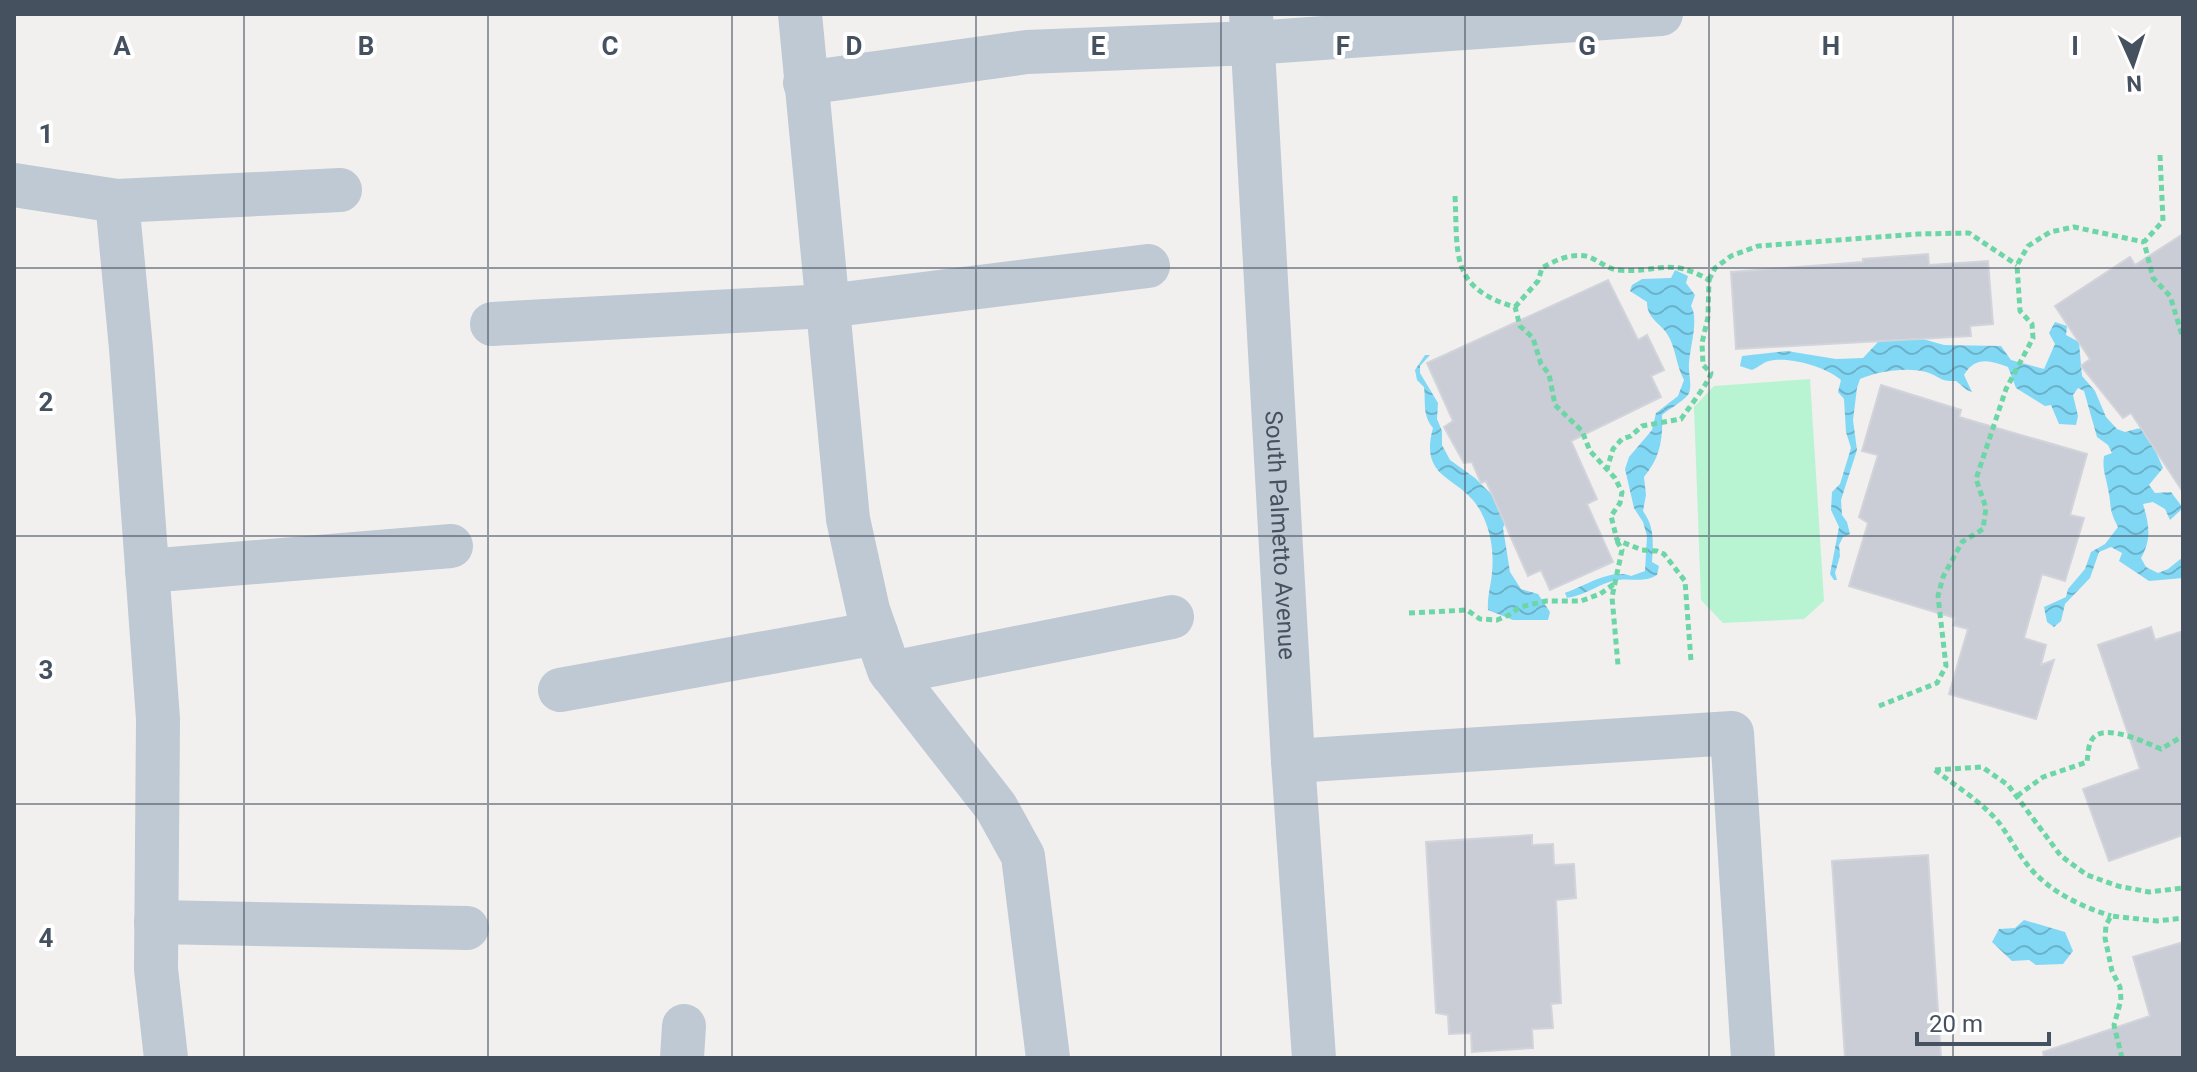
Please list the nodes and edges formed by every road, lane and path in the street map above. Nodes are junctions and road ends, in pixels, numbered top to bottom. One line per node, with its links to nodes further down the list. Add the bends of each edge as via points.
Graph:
1 (800, 14): 4 (street)
2 (1661, 14): 3 (street)
3 (1252, 28): 4 (street); 32 (street, South Palmetto Avenue)
4 (805, 83): 14 (street)
5 (2160, 155): 10 (path, via 2163,221)
6 (14, 185): 9 (street)
7 (340, 190): 9 (street)
8 (1455, 196): 15 (path, via 1459,262 1471,286)
9 (117, 201): 21 (street)
10 (2144, 242): 11 (path, via 2074,227 2050,232 2028,246); 17 (path, via 2153,278 2170,296)
11 (2017, 265): 13 (path, via 1969,233 1918,234 1758,246 1723,262); 30 (path, via 2020,311 2032,324 2033,338 2006,389 1976,479 1986,508 1983,529 1962,542 1943,577 1938,596 1946,666 1937,683)
12 (1148, 266): 14 (street)
13 (1709, 280): 15 (path, via 1669,266 1613,270 1587,256 1558,258 1542,268 1538,281); 18 (path, via 1702,343 1710,381 1681,419 1642,426 1622,439)
14 (827, 306): 16 (street); 25 (street, via 848,519)
15 (1515, 307): 18 (path, via 1520,326 1533,338 1549,374 1555,405 1582,431 1590,451)
16 (492, 324)
17 (2183, 338)
18 (1607, 469): 19 (path, via 1622,492 1611,516)
19 (1617, 540): 22 (path, via 1622,550); 26 (path, via 1664,554 1685,581)
20 (451, 546): 21 (street)
21 (147, 571): 37 (street, via 158,719)
22 (1614, 584): 23 (path, via 1581,601 1546,601 1497,620 1480,619 1467,610); 27 (path)
23 (1409, 613)
24 (1172, 617): 28 (street)
25 (876, 633): 28 (street); 29 (street)
26 (1691, 661)
27 (1618, 665)
28 (891, 673): 40 (street, via 996,807 1023,856)
29 (560, 690)
30 (1879, 706)
31 (2183, 736): 33 (path, via 2161,749 2136,738 2101,733 2090,743 2087,762 2043,777)
32 (1293, 761): 41 (street, South Palmetto Avenue); 42 (street, via 1732,733)
33 (2017, 796): 34 (path, via 2061,856 2087,875 2149,892); 35 (path, via 1982,767 1935,770 1988,811 2043,880 2082,906)
34 (2183, 888)
35 (2111, 916): 36 (path); 43 (path, via 2105,938 2120,987 2114,1025)
36 (2183, 918)
37 (156, 922): 38 (street); 39 (street)
38 (467, 928)
39 (166, 1058)
40 (1048, 1058)
41 (1314, 1058)
42 (1753, 1058)
43 (2122, 1058)

